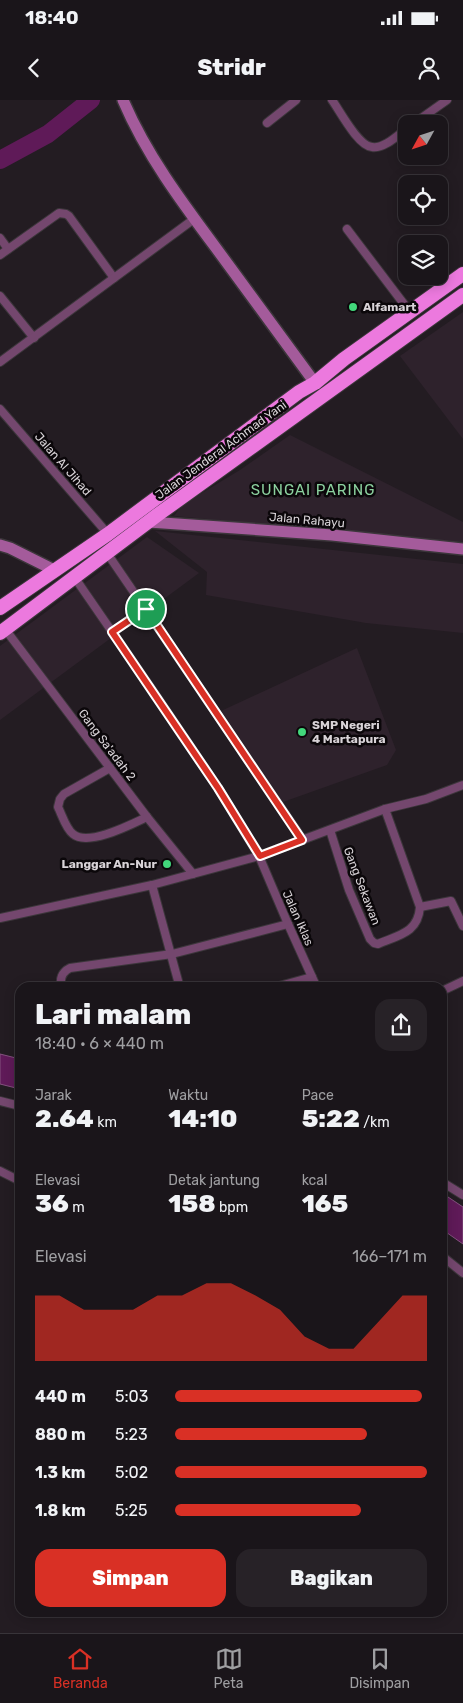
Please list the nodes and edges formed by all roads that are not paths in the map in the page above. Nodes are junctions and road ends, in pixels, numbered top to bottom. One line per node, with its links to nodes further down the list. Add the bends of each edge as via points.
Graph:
1 (123, 100): 8 (street, via 142,140)
2 (296, 100): 6 (street)
3 (332, 100): 7 (street, via 352,130 372,148)
4 (447, 100): 5 (street)
5 (426, 115)
6 (267, 123)
7 (398, 134)
8 (194, 219): 14 (street); 20 (street)
9 (347, 229): 17 (street)
10 (0, 238): 11 (street)
11 (8, 249): 12 (street); 14 (street, via 59,214 66,214)
12 (0, 256)
13 (463, 274): 17 (highway, Jalan Jenderal Achmad Yani)
14 (114, 278): 18 (street)
15 (463, 295): 23 (highway, Jalan Jenderal Achmad Yani)
16 (0, 296): 18 (street)
17 (410, 312): 20 (highway, Jalan Jenderal Achmad Yani)
18 (34, 338): 19 (street)
19 (0, 362)
20 (315, 383): 22 (highway, Jalan Jenderal Achmad Yani)
21 (0, 409): 27 (street, Jalan Al Jihad)
22 (256, 424): 23 (highway); 24 (highway, Jalan Jenderal Achmad Yani)
23 (265, 437): 25 (highway, Jalan Jenderal Achmad Yani)
24 (232, 442): 25 (highway); 27 (highway, Jalan Jenderal Achmad Yani)
25 (241, 454): 26 (highway, Jalan Jenderal Achmad Yani)
26 (149, 522): 29 (street, Jalan Rahayu, via 332,535); 30 (highway, Jalan Jenderal Achmad Yani)
27 (108, 534): 31 (highway, Jalan Jenderal Achmad Yani)
28 (0, 545): 31 (street)
29 (463, 549)
30 (107, 553): 32 (highway, Jalan Jenderal Achmad Yani); 34 (street)
31 (54, 570): 33 (highway, Jalan Jenderal Achmad Yani)
32 (75, 578): 35 (highway, Jalan Jenderal Achmad Yani); 36 (street, Jalan Iklas)
33 (0, 608)
34 (146, 609): 36 (street); 42 (street)
35 (2, 631): 37 (street, Gang Sa'adah 2)
36 (112, 632): 43 (street, Jalan Iklas)
37 (110, 768): 40 (street, Gang Sa'adah 2); 40 (street, via 60,799 58,807 72,834 83,839 102,835)
38 (463, 785): 39 (street)
39 (385, 810): 41 (street); 46 (street)
40 (148, 817): 44 (street, Gang Sa'adah 2)
41 (330, 830): 42 (street); 46 (street, Gang Sekawan, via 349,890 374,943 416,925)
42 (302, 840): 43 (street)
43 (260, 856): 44 (street); 48 (street, Jalan Iklas)
44 (192, 874): 45 (street)
45 (152, 886): 47 (street); 50 (street)
46 (420, 907): 49 (street, via 451,901)
47 (0, 918)
48 (288, 924): 50 (street); 51 (street, Jalan Iklas)
49 (463, 926)
50 (172, 954): 53 (street, via 70,968); 54 (street)
51 (312, 977): 55 (street); 56 (street, Jalan Iklas)
52 (463, 981): 57 (street)
53 (60, 982)
54 (179, 982)
55 (294, 982)
56 (314, 982)
57 (447, 989)
58 (0, 1101): 59 (street)
59 (15, 1105)
60 (0, 1171): 61 (street)
61 (15, 1178)
62 (447, 1185): 63 (street)
63 (463, 1195)
64 (447, 1260): 65 (street)
65 (463, 1273)

